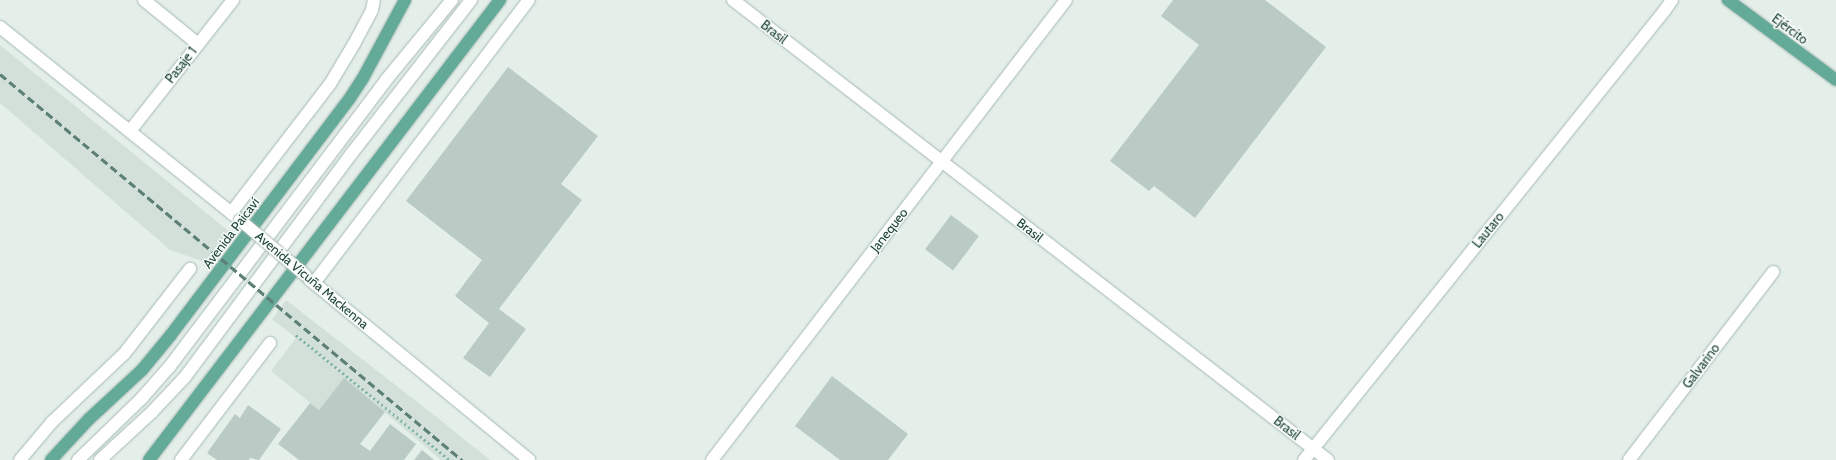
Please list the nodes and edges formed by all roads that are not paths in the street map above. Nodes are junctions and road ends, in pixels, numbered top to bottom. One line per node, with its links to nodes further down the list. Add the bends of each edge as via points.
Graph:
1 (144, 0): 14 (street)
2 (233, 0): 14 (street, Pasaje 1)
3 (374, 0): 18 (street, Avenida Paicaví, via 372,10 330,84)
4 (404, 0): 25 (main road, Avenida Paicaví, via 350,98 170,336 142,370 75,433)
5 (452, 0): 26 (street, via 382,85 170,366 141,399)
6 (471, 0): 27 (street, via 361,141 184,377 152,412)
7 (500, 0): 28 (main road)
8 (529, 0): 21 (street)
9 (733, 0): 17 (street, Brasil)
10 (1066, 0): 17 (street, Janequeo)
11 (1672, 0): 23 (street, Lautaro)
12 (1728, 0): 15 (main road, Ejército)
13 (0, 27): 16 (street, Avenida Vicuña Mackenna)
14 (198, 44): 16 (street, Pasaje 1)
15 (1836, 80)
16 (130, 131): 18 (street, Avenida Vicuña Mackenna)
17 (942, 161): 23 (street, Brasil); 31 (street, Janequeo)
18 (236, 217): 21 (street, Avenida Vicuña Mackenna, bridge)
19 (190, 269): 24 (street, Avenida Paicaví, via 129,348 52,422)
20 (1773, 272): 34 (street, Galvarino)
21 (309, 279): 30 (street, Avenida Vicuña Mackenna)
22 (270, 343): 29 (street)
23 (1313, 449): 32 (street, Lautaro); 33 (street, Brasil)
24 (20, 460)
25 (51, 460)
26 (78, 460)
27 (100, 460)
28 (149, 460)
29 (180, 460)
30 (529, 460)
31 (712, 460)
32 (1304, 460)
33 (1328, 460)
34 (1629, 460)

